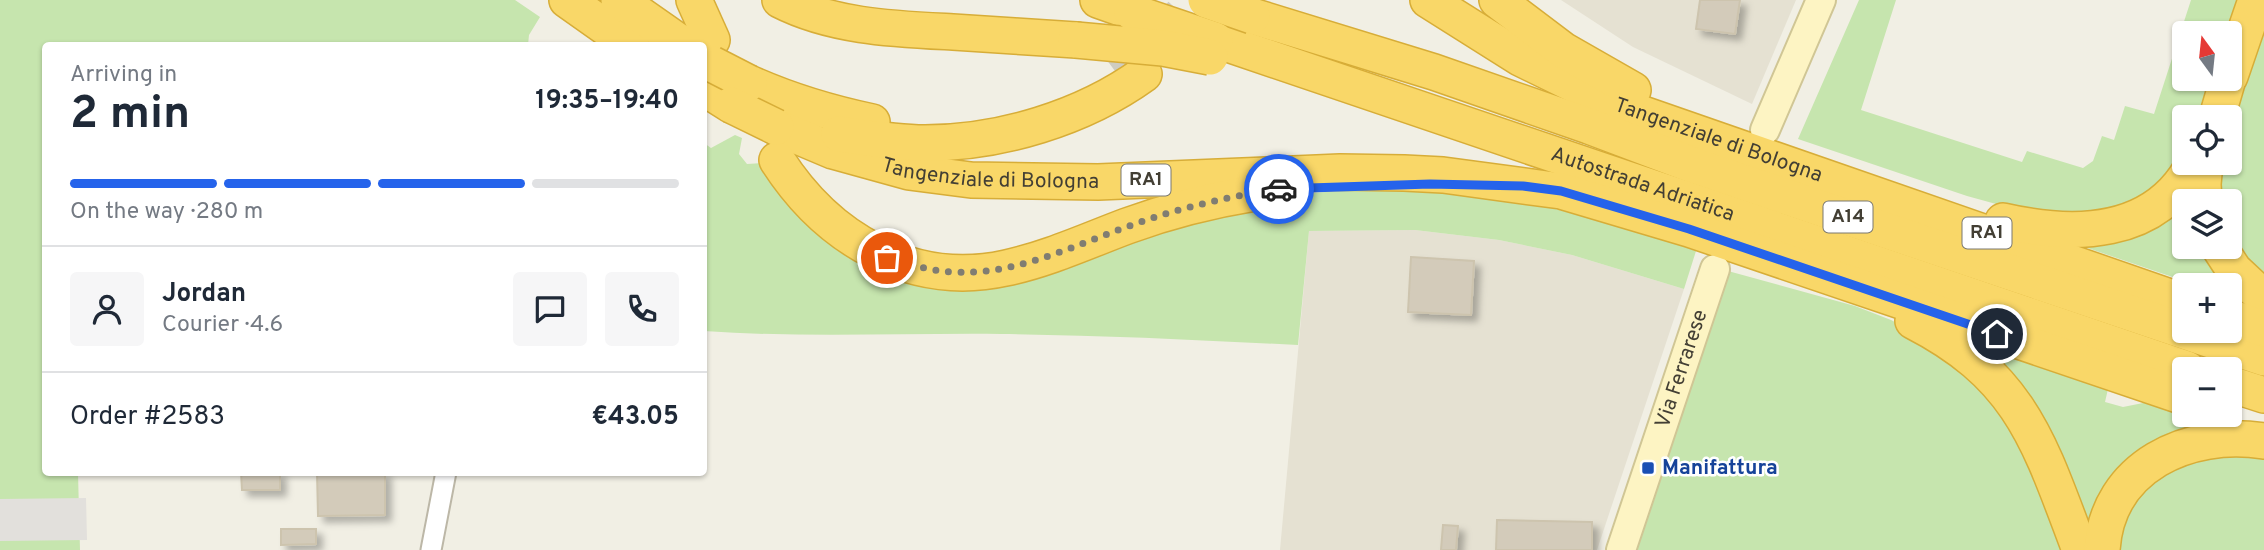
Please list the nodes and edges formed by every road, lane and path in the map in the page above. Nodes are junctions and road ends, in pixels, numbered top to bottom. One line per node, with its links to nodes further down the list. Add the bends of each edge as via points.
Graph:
1 (567, 0): 13 (highway)
2 (619, 0): 14 (highway)
3 (694, 0): 18 (highway)
4 (780, 0): 15 (highway, bridge, via 822,16 901,29)
5 (1098, 0): 15 (highway, Autostrada Adriatica / A14, bridge)
6 (1206, 0): 11 (highway, Autostrada Adriatica / A14, bridge)
7 (1428, 0): 20 (highway, Tangenziale di Bologna / RA1, via 1520,58 1581,89)
8 (1497, 0): 20 (highway, via 1563,50 1615,80 1750,140)
9 (1821, 0): 19 (main road)
10 (2256, 0): 12 (highway)
11 (1258, 6): 29 (highway, Autostrada Adriatica / A14, via 1698,167)
12 (2242, 40)
13 (626, 42)
14 (671, 42)
15 (1217, 50): 30 (highway, Autostrada Adriatica / A14, via 1396,102)
16 (707, 71): 18 (highway)
17 (1129, 72): 18 (highway, via 1034,108 932,124 879,123)
18 (728, 88): 22 (highway, Tangenziale di Bologna / RA1, via 833,151 909,172 971,180 1098,182 1340,172 1443,175); 22 (highway, via 810,204 834,227 887,258 947,272 1006,268 1187,207 1279,189)
19 (1765, 130)
20 (1801, 170): 21 (highway, via 1885,183 2005,221 2076,231 2111,226 2149,211); 25 (highway, Tangenziale di Bologna / RA1)
21 (2185, 175)
22 (1523, 186): 23 (highway, Tangenziale di Bologna / RA1, via 1590,199)
23 (1714, 253): 32 (highway, Tangenziale di Bologna / RA1); 39 (main road, Via Ferrarese); 40 (highway, via 1798,276 1899,315 1970,356 2024,416)
24 (2227, 259): 26 (highway)
25 (2172, 298)
26 (2264, 298)
27 (2242, 321): 28 (highway)
28 (2264, 329)
29 (2264, 358)
30 (2172, 364)
31 (2242, 388): 33 (highway)
32 (2172, 393)
33 (2264, 395)
34 (2242, 416): 35 (highway)
35 (2264, 424)
36 (2264, 442): 41 (highway, via 2197,442 2153,461 2116,501)
37 (445, 476): 38 (street)
38 (431, 550)
39 (1621, 550)
40 (2080, 550)
41 (2102, 550)

